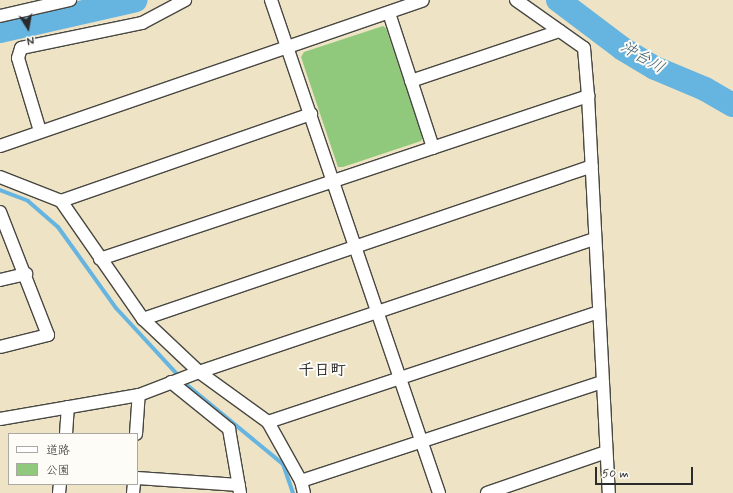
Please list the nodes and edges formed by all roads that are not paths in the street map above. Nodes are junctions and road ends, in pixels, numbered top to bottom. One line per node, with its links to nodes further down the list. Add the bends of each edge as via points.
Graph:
1 (70, 0): 7 (street)
2 (185, 0): 13 (street, via 142,22 20,48 18,58)
3 (271, 0): 9 (street)
4 (423, 0): 6 (street)
5 (516, 0): 8 (street)
6 (389, 13): 9 (street); 10 (street)
7 (0, 16)
8 (560, 30): 10 (street); 11 (street, via 584,48)
9 (289, 48): 12 (street); 13 (street)
10 (411, 81): 15 (street)
11 (588, 96): 15 (street); 16 (street)
12 (311, 114): 18 (street); 19 (street)
13 (40, 131): 14 (street)
14 (0, 146)
15 (433, 148): 18 (street)
16 (592, 166): 21 (street); 22 (street)
17 (0, 177): 19 (street)
18 (333, 181): 22 (street); 23 (street)
19 (61, 201): 23 (street)
20 (0, 212): 24 (street)
21 (595, 239): 26 (street); 27 (street)
22 (355, 247): 27 (street); 28 (street)
23 (100, 259): 28 (street)
24 (26, 274): 25 (street); 29 (street, via 48,335)
25 (0, 280)
26 (598, 312): 31 (street); 33 (street)
27 (376, 314): 30 (street); 31 (street)
28 (143, 319): 30 (street)
29 (0, 347)
30 (199, 372): 32 (street); 37 (street)
31 (399, 378): 37 (street); 40 (street)
32 (171, 382): 34 (street); 44 (street, via 229,429)
33 (602, 382): 40 (street); 41 (street)
34 (138, 394): 35 (street); 39 (street)
35 (68, 407): 36 (street); 38 (street)
36 (0, 419)
37 (268, 422): 43 (street)
38 (66, 433)
39 (136, 433)
40 (422, 442): 43 (street); 46 (street)
41 (606, 452): 47 (street); 48 (street)
42 (138, 478): 44 (street)
43 (301, 481): 45 (street)
44 (240, 489)
45 (304, 493)
46 (439, 493)
47 (488, 493)
48 (609, 493)

